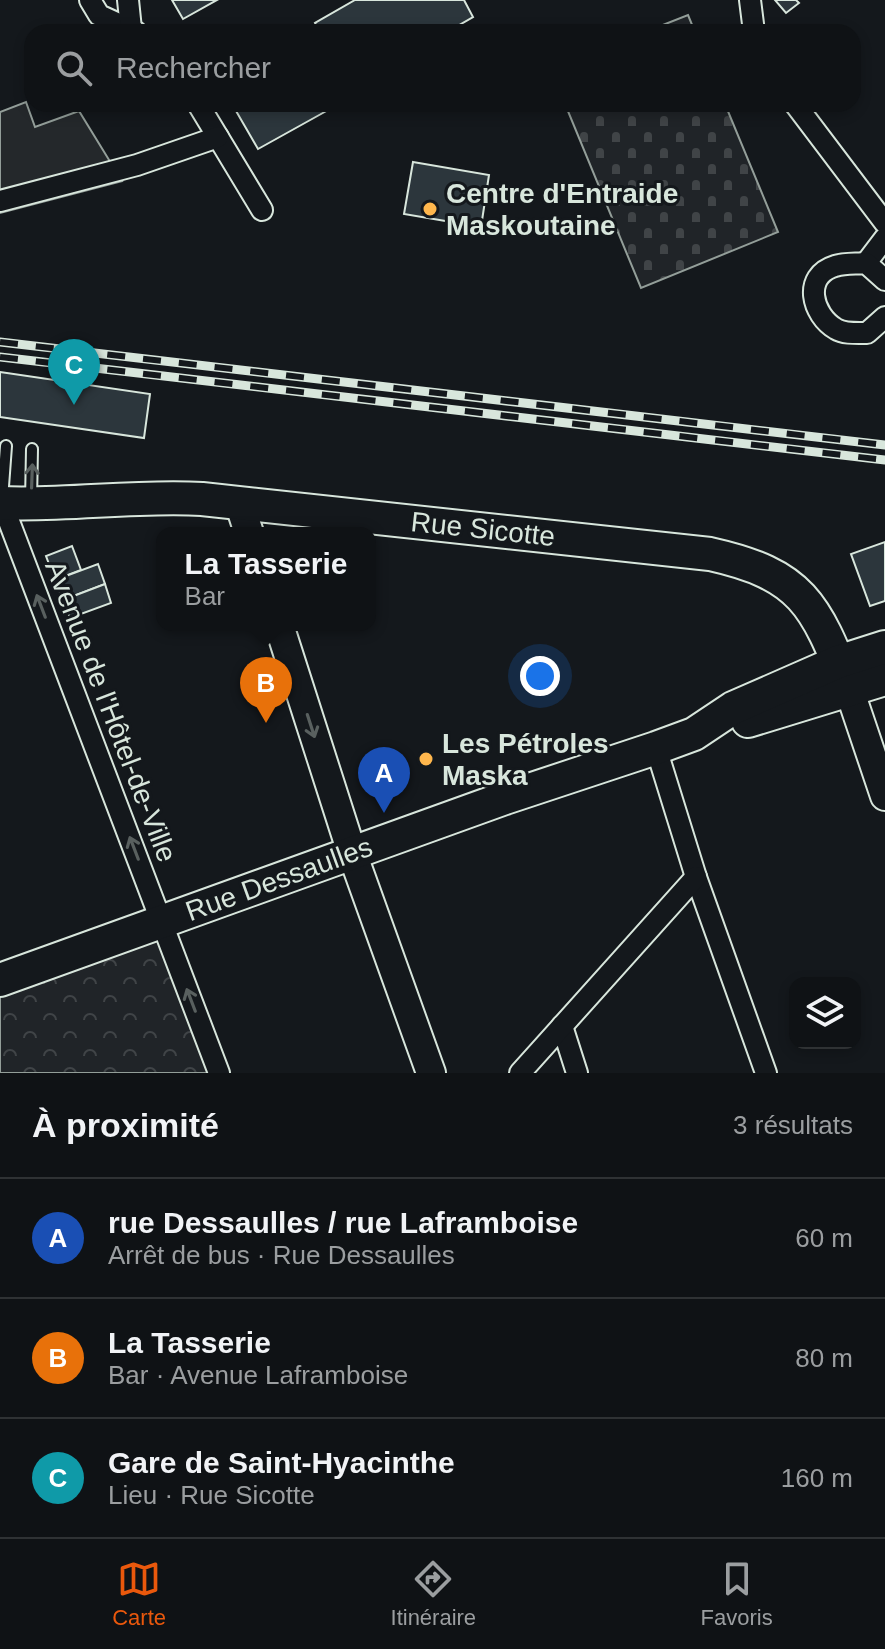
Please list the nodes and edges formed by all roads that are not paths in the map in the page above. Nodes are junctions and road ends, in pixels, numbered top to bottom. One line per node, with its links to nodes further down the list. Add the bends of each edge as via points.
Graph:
1 (90, 0): 4 (street, via 99,15)
2 (128, 0): 5 (street)
3 (750, 0): 6 (street)
4 (119, 24)
5 (132, 24)
6 (753, 24)
7 (203, 112): 9 (street)
8 (801, 112): 12 (street)
9 (218, 137): 10 (street, via 137,165); 11 (street)
10 (0, 201)
11 (262, 210)
12 (885, 223)
13 (885, 238): 14 (street)
14 (866, 263): 15 (street); 16 (street, via 833,266 817,279 812,299 821,318 839,331 867,333)
15 (885, 280)
16 (885, 317)
17 (6, 446): 20 (lane)
18 (32, 449): 20 (lane, one-way to 18)
19 (239, 502): 20 (main road, Rue Sicotte, via 147,495); 21 (street); 24 (main road, Rue Sicotte, via 657,548 753,564 777,575 818,615)
20 (11, 503): 30 (street, Avenue de l'Hôtel-de-Ville, one-way to 20)
21 (247, 527)
22 (281, 631): 28 (street, one-way to 28)
23 (885, 647): 24 (main road, Rue Dessaulles)
24 (844, 676): 25 (main road, Rue Dessaulles); 26 (main road, Rue Dessaulles, via 733,708 694,734); 27 (street)
25 (885, 679)
26 (656, 748): 28 (main road, Rue Dessaulles); 29 (street)
27 (885, 796)
28 (352, 853): 30 (main road, Rue Dessaulles); 34 (street)
29 (696, 877): 32 (street); 37 (street)
30 (161, 921): 31 (main road, Rue Dessaulles); 33 (street, Avenue de l'Hôtel-de-Ville, one-way to 30)
31 (0, 980)
32 (562, 1026): 35 (street); 36 (street)
33 (219, 1073)
34 (431, 1073)
35 (520, 1073)
36 (577, 1073)
37 (766, 1073)

